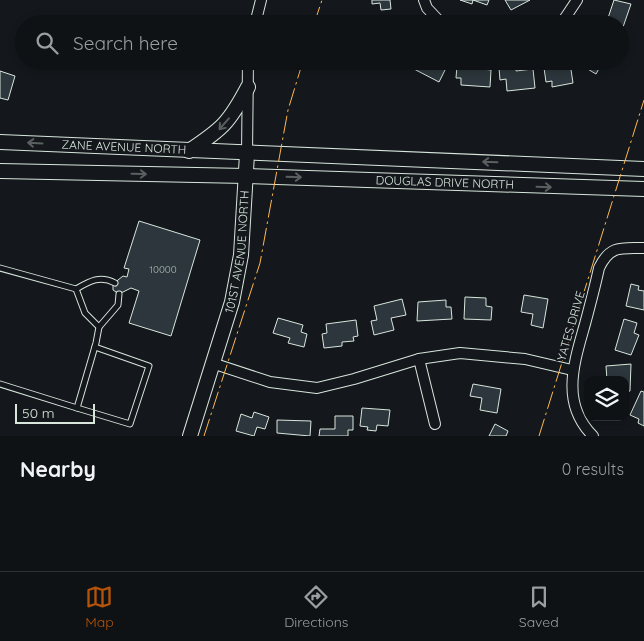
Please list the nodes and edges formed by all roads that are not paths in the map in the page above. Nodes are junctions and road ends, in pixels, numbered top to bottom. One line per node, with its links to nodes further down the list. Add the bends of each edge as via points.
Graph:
1 (261, 0): 4 (street)
2 (424, 0): 5 (street)
3 (576, 0): 6 (street)
4 (257, 15)
5 (434, 15)
6 (567, 15)
7 (248, 70): 8 (street, 101ST AVENUE NORTH)
8 (248, 87): 10 (main road, one-way to 10, via 222,129); 11 (street, 101ST AVENUE NORTH)
9 (0, 142): 10 (main road, ZANE AVENUE NORTH, one-way to 9)
10 (189, 151): 11 (main road, ZANE AVENUE NORTH)
11 (247, 154): 12 (main road, DOUGLAS DRIVE NORTH, one-way to 11); 14 (main road, 101ST AVENUE NORTH)
12 (644, 169)
13 (2, 173): 14 (main road, ZANE AVENUE NORTH, one-way to 14)
14 (246, 176): 15 (main road, DOUGLAS DRIVE NORTH, one-way to 15); 24 (main road, 101ST AVENUE NORTH, via 241,255 232,302)
15 (644, 189)
16 (644, 248): 25 (street, YATES DRIVE, via 611,251 605,255)
17 (0, 268): 19 (lane)
18 (115, 283): 19 (lane, via 106,278 92,280)
19 (76, 289): 21 (lane, via 85,313)
20 (119, 294): 21 (lane, via 118,305)
21 (98, 327): 22 (lane)
22 (95, 347): 27 (lane); 27 (lane, via 149,366 130,424)
23 (419, 358): 24 (street, via 317,388 270,382); 25 (street, via 460,353 525,359); 28 (street)
24 (212, 363): 29 (main road, 101ST AVENUE NORTH)
25 (572, 370): 30 (street, YATES DRIVE, via 576,413)
26 (0, 384): 27 (lane)
27 (77, 408)
28 (435, 424)
29 (190, 436)
30 (593, 436)

